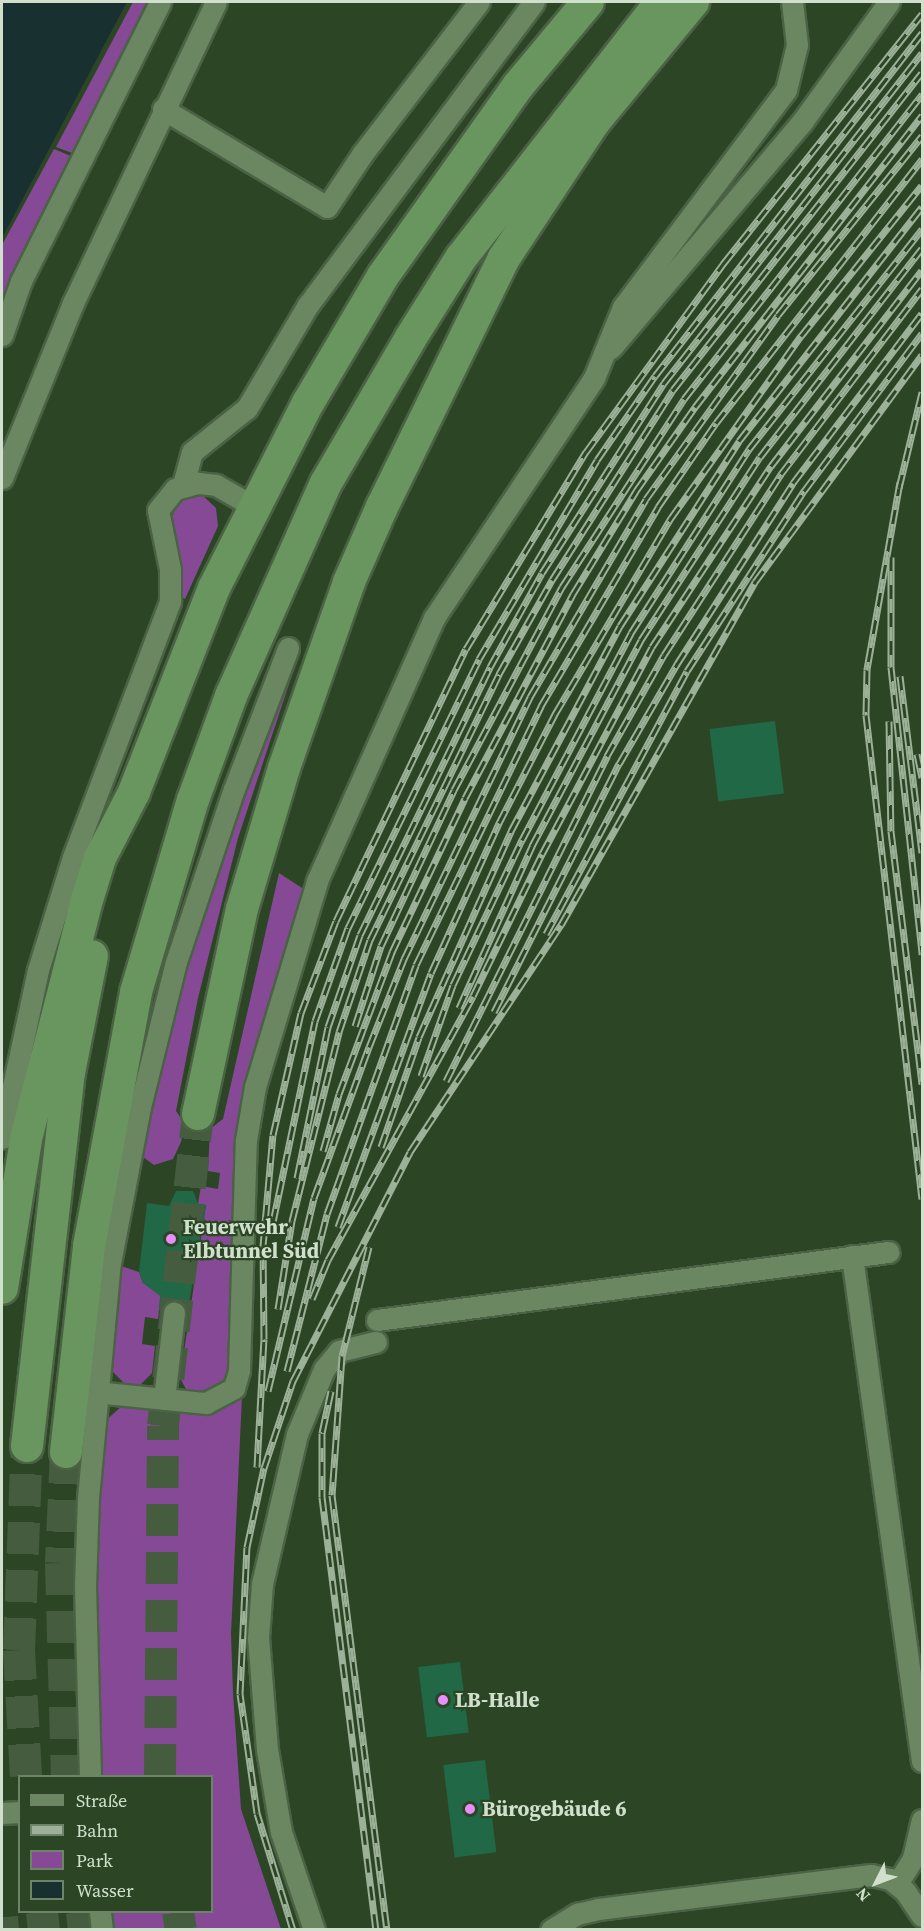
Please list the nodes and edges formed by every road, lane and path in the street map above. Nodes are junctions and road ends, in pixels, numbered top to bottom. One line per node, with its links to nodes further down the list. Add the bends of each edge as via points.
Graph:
1 (160, 2): 12 (lane, via 21,281)
2 (216, 2): 10 (lane)
3 (479, 2): 10 (lane, via 363,153 327,207)
4 (534, 2): 16 (lane, via 308,305 247,408 192,452)
5 (588, 2): 17 (highway, via 518,86 383,276 308,403)
6 (661, 2): 13 (highway, via 475,240)
7 (693, 2): 11 (highway)
8 (792, 2): 14 (lane, via 797,45 786,90 623,308)
9 (889, 2): 14 (lane, via 802,122)
10 (163, 109): 15 (lane, via 73,303)
11 (561, 168): 13 (highway); 20 (highway, via 504,258 349,582 294,736 242,909)
12 (2, 334)
13 (410, 339): 31 (highway, via 326,483 265,614 193,800 154,923 108,1130 89,1246)
14 (607, 353): 29 (lane, via 434,618 317,881 255,1087 246,1140 237,1380 218,1400)
15 (2, 478)
16 (183, 485): 17 (lane, via 216,485); 21 (lane, via 162,502 157,519 170,569 170,601 70,868 38,970)
17 (256, 508): 19 (highway, via 214,588)
18 (288, 648): 28 (lane, via 234,789 176,962 140,1107 110,1263)
19 (134, 792): 24 (highway, via 100,858 66,975 26,1139); 30 (highway, via 118,867 87,972 69,1073)
20 (198, 1114)
21 (2, 1138)
22 (888, 1252): 23 (lane)
23 (852, 1256): 26 (lane); 32 (lane)
24 (2, 1288)
25 (174, 1313): 29 (lane)
26 (377, 1320)
27 (376, 1342): 41 (lane, via 339,1351 324,1369 297,1434 262,1584 258,1638 267,1749 281,1832)
28 (95, 1392): 29 (lane); 33 (lane, via 85,1587)
29 (164, 1399)
30 (27, 1446)
31 (66, 1452)
32 (922, 1761)
33 (90, 1775)
34 (18, 1812): 35 (lane)
35 (2, 1813)
36 (922, 1820): 37 (lane, via 913,1858)
37 (897, 1884): 39 (lane); 42 (lane, via 871,1875 598,1909 577,1914)
38 (100, 1913): 40 (lane)
39 (922, 1917)
40 (102, 1929)
41 (314, 1929)
42 (551, 1929)

